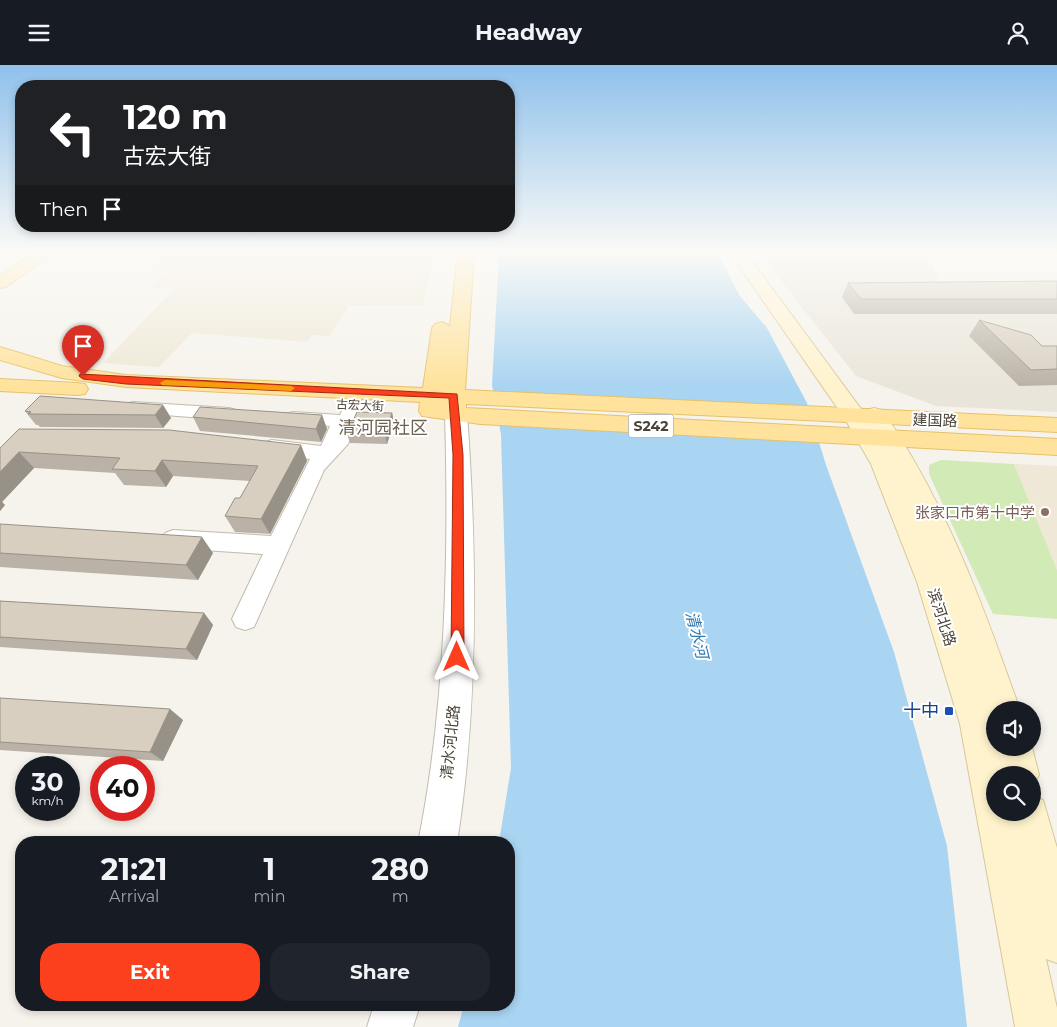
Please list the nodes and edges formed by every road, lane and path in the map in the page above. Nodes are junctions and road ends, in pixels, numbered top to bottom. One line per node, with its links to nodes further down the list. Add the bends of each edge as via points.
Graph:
1 (453, 298): 11 (main road, 清水河北路)
2 (463, 298): 11 (main road, 清水河北路)
3 (773, 298): 16 (main road, 滨河北路)
4 (782, 298): 16 (main road, 滨河北路)
5 (0, 353): 11 (main road, 古宏大街, via 49,369 119,380)
6 (0, 385): 8 (main road, 古宏大街)
7 (57, 404): 9 (street)
8 (202, 404): 10 (main road, 古宏大街); 12 (street); 13 (street); 17 (street)
9 (87, 405)
10 (354, 405): 11 (main road, 古宏大街); 20 (street, via 338,444)
11 (456, 405): 16 (main road, 建国路 / S242); 26 (street, 清水河北路, via 457,657)
12 (116, 407)
13 (245, 415)
14 (274, 417): 20 (street, via 342,421)
15 (1057, 425): 16 (main road, 建国路 / S242)
16 (873, 428): 19 (main road, 建国路 / S242); 24 (main road, 滨河北路, via 907,465 959,580); 30 (main road, 滨河北路, via 883,464 931,582 976,725)
17 (183, 431)
18 (253, 445): 20 (street)
19 (1057, 447)
20 (328, 454): 22 (street, via 314,469)
21 (149, 538): 22 (street)
22 (279, 546): 23 (street)
23 (244, 619)
24 (1000, 701)
25 (1032, 821): 27 (main road)
26 (439, 836)
27 (1057, 942)
28 (395, 1011): 29 (street)
29 (390, 1027)
30 (1038, 1027)

